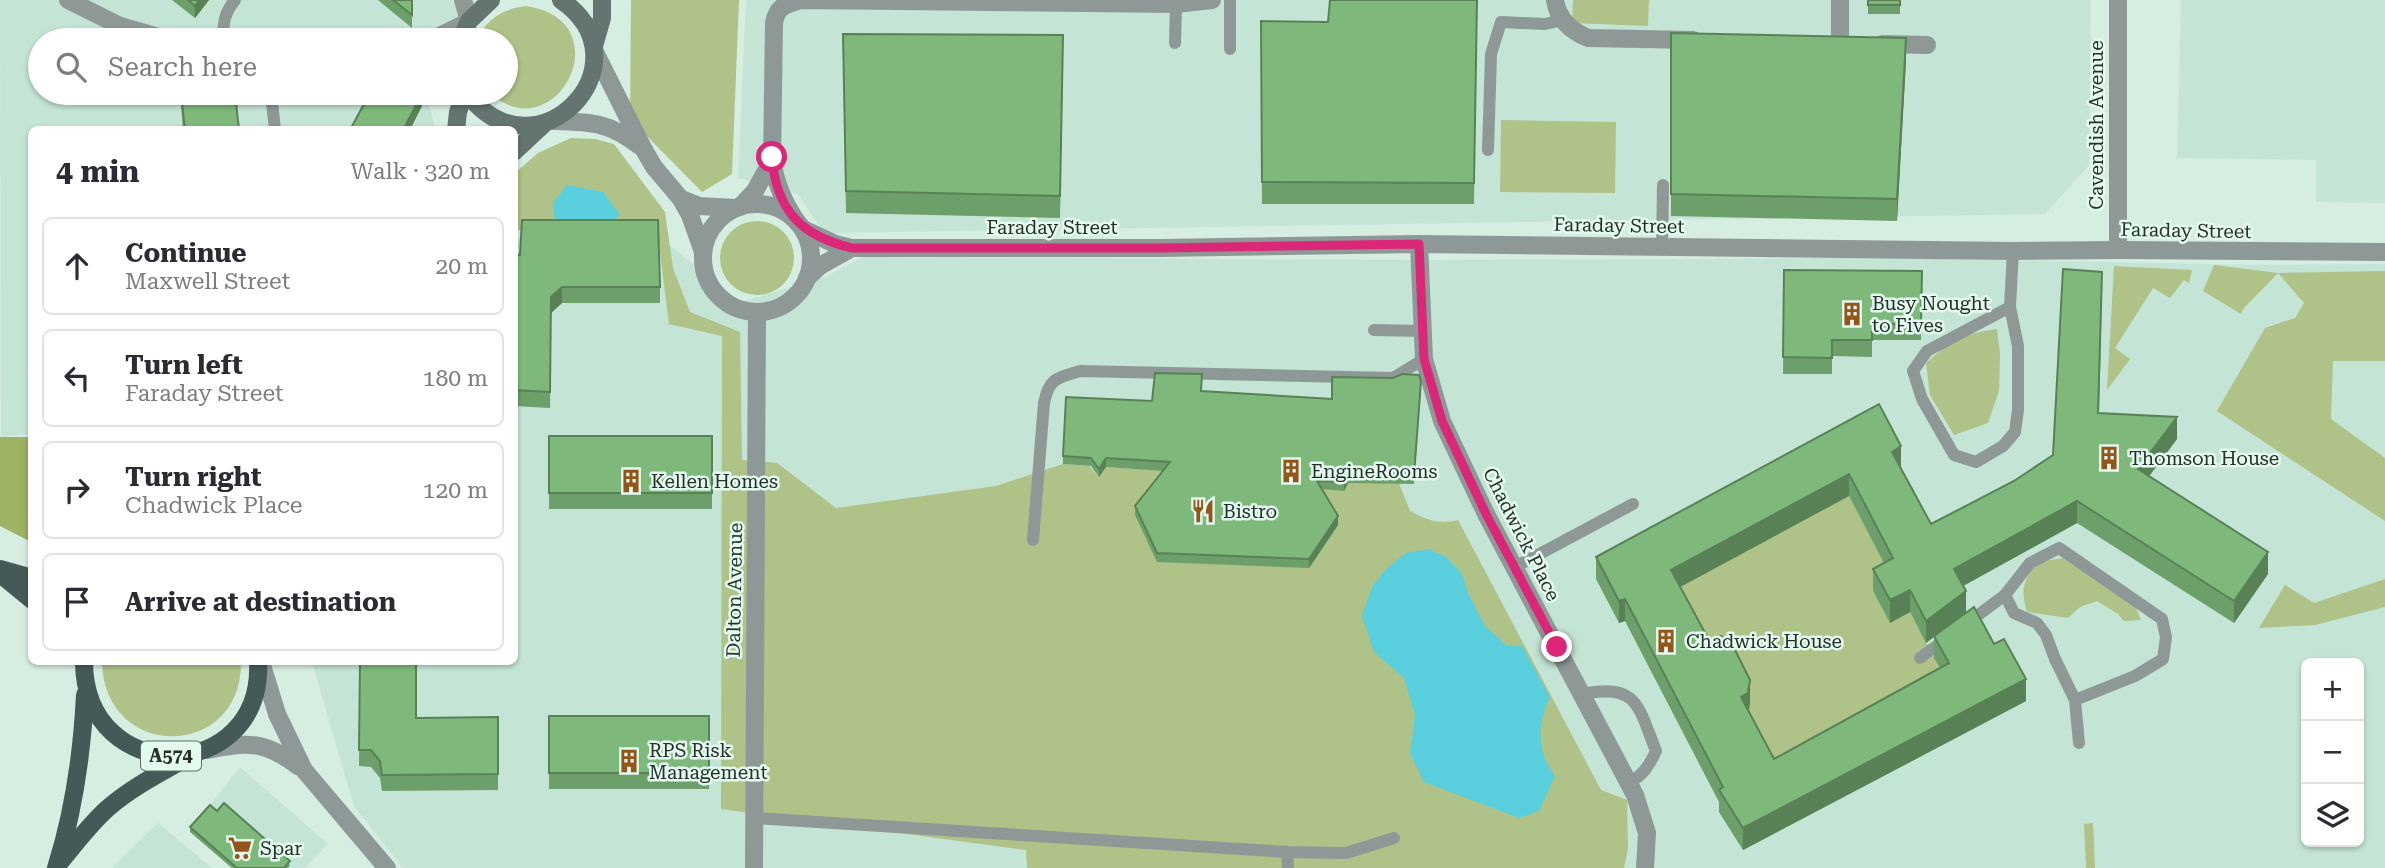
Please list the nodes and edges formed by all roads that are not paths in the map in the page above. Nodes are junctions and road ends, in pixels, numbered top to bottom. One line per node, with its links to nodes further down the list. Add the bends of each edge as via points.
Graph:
1 (68, 0): 13 (street)
2 (235, 0): 18 (lane)
3 (463, 0): 16 (street)
4 (491, 0): 16 (street)
5 (561, 0): 24 (street, via 586,24)
6 (602, 0): 24 (street)
7 (1212, 0): 14 (street)
8 (1230, 0): 25 (lane)
9 (1555, 0): 15 (street)
10 (1840, 0): 23 (street, via 1847,43)
11 (2118, 0): 43 (street, Cavendish Avenue)
12 (780, 3): 14 (street); 35 (street, via 774,23)
13 (90, 5): 17 (street)
14 (1176, 5): 22 (lane)
15 (1562, 20): 21 (street, via 1579,34 1600,40); 34 (lane, via 1501,22 1491,54)
16 (469, 21): 19 (street); 20 (street)
17 (127, 28)
18 (223, 28)
19 (455, 28)
20 (466, 28)
21 (1716, 40)
22 (1175, 43)
23 (1927, 45)
24 (594, 48): 29 (street, via 591,79 583,96 569,111); 33 (street)
25 (1230, 49)
26 (272, 105): 30 (lane)
27 (461, 105): 31 (street)
28 (477, 105): 29 (street, via 512,125)
29 (548, 122): 32 (street); 33 (street, via 606,125)
30 (275, 126)
31 (456, 126)
32 (518, 148)
33 (643, 148): 37 (street)
34 (1488, 150)
35 (772, 160): 38 (street, via 755,191); 39 (street, via 783,201)
36 (1663, 185): 41 (lane)
37 (681, 199): 38 (street, via 699,206); 46 (street)
38 (738, 208): 39 (street, via 771,206); 46 (street, via 713,227)
39 (800, 225): 42 (street, Faraday Street, via 827,241); 47 (street, via 811,253)
40 (1419, 244): 41 (street, Faraday Street); 42 (street, Faraday Street); 51 (street, Chadwick Place)
41 (1662, 247): 44 (street, Faraday Street)
42 (852, 248): 47 (street, Faraday Street)
43 (2118, 250): 44 (street, Faraday Street); 45 (street, Faraday Street)
44 (2013, 251): 48 (lane)
45 (2385, 252)
46 (704, 255): 49 (street, via 705,270 718,295 729,304)
47 (807, 278): 49 (street, via 787,303)
48 (2010, 307): 48 (lane, via 2018,346 2015,432 2003,446 1976,462 1962,459 1955,455 1922,399 1913,371 1927,351)
49 (757, 312): 73 (street, Dalton Avenue)
50 (1374, 330): 51 (lane)
51 (1423, 331): 52 (street, Chadwick Place)
52 (1424, 359): 54 (lane, via 1393,378 1080,371 1058,377 1048,387 1044,403); 55 (street, Chadwick Place, via 1442,421)
53 (1633, 504): 55 (lane)
54 (1034, 541)
55 (1516, 567): 67 (street, Chadwick Place)
56 (0, 569): 58 (main road)
57 (0, 574): 60 (main road)
58 (28, 577)
59 (2005, 595): 61 (lane); 68 (lane, via 2014,613 2046,635); 68 (lane, via 2030,563 2059,548 2162,619 2166,637 2163,659 2135,676)
60 (28, 597)
61 (1920, 658)
62 (76, 665): 66 (main road, A574)
63 (84, 665): 66 (main road, A574)
64 (260, 665): 70 (main road, A574, via 244,718 230,734)
65 (261, 665): 71 (street, via 276,714)
66 (85, 685): 70 (main road, A574, via 97,716 117,738 144,752 173,756); 76 (main road, A574, via 76,793)
67 (1582, 694): 72 (street, Chadwick Place); 72 (lane, via 1604,690 1634,700 1656,751 1640,777)
68 (2075, 700): 69 (lane)
69 (2079, 743)
70 (199, 752): 71 (street, via 235,744 263,745); 76 (main road, A574, via 110,806)
71 (304, 770): 77 (street)
72 (1629, 783): 80 (street, Chadwick Place, via 1647,833)
73 (754, 818): 75 (lane); 78 (street, Dalton Avenue)
74 (1394, 838): 75 (lane, via 1346,853)
75 (1287, 852): 79 (lane)
76 (57, 867)
77 (387, 868)
78 (754, 868)
79 (1288, 868)
80 (1645, 868)

